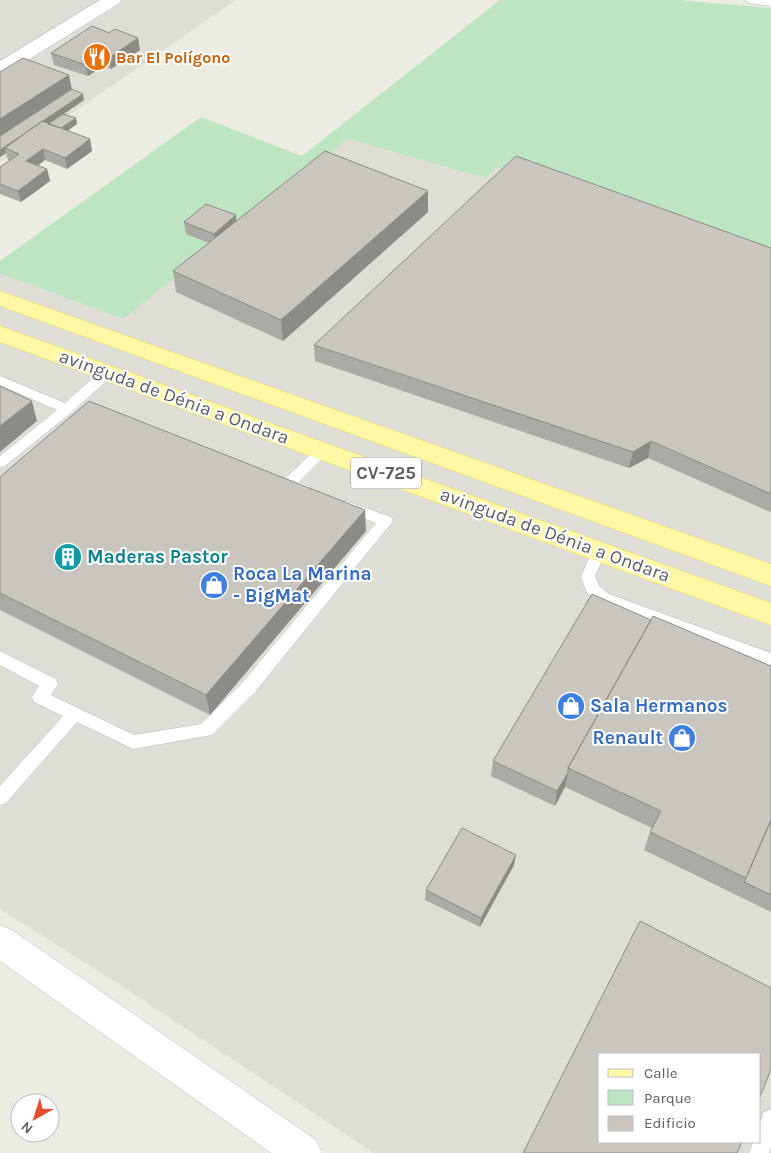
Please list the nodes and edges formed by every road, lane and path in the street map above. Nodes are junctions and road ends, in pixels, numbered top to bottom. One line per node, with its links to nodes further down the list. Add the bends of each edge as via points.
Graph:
1 (112, 0): 4 (street)
2 (750, 0): 3 (lane)
3 (771, 3)
4 (0, 69)
5 (0, 298): 15 (main road, avinguda de Dénia a Ondara / CV-725)
6 (0, 334): 7 (main road, avinguda de Dénia a Ondara / CV-725)
7 (107, 373): 9 (lane); 10 (main road, avinguda de Dénia a Ondara / CV-725)
8 (0, 380): 9 (lane)
9 (67, 409): 11 (lane)
10 (323, 450): 12 (lane, via 289,484); 14 (main road, avinguda de Dénia a Ondara / CV-725)
11 (0, 463)
12 (316, 494)
13 (333, 501): 19 (lane, via 386,521 249,687 206,730 133,742)
14 (599, 552): 16 (main road, avinguda de Dénia a Ondara / CV-725); 18 (lane, via 588,576 592,589 604,598)
15 (771, 575)
16 (771, 614)
17 (0, 657): 19 (lane, via 50,684 40,697)
18 (771, 660)
19 (75, 713): 20 (lane)
20 (0, 798)
21 (4, 950): 23 (street)
22 (771, 1119): 24 (lane)
23 (303, 1153)
24 (759, 1153)

